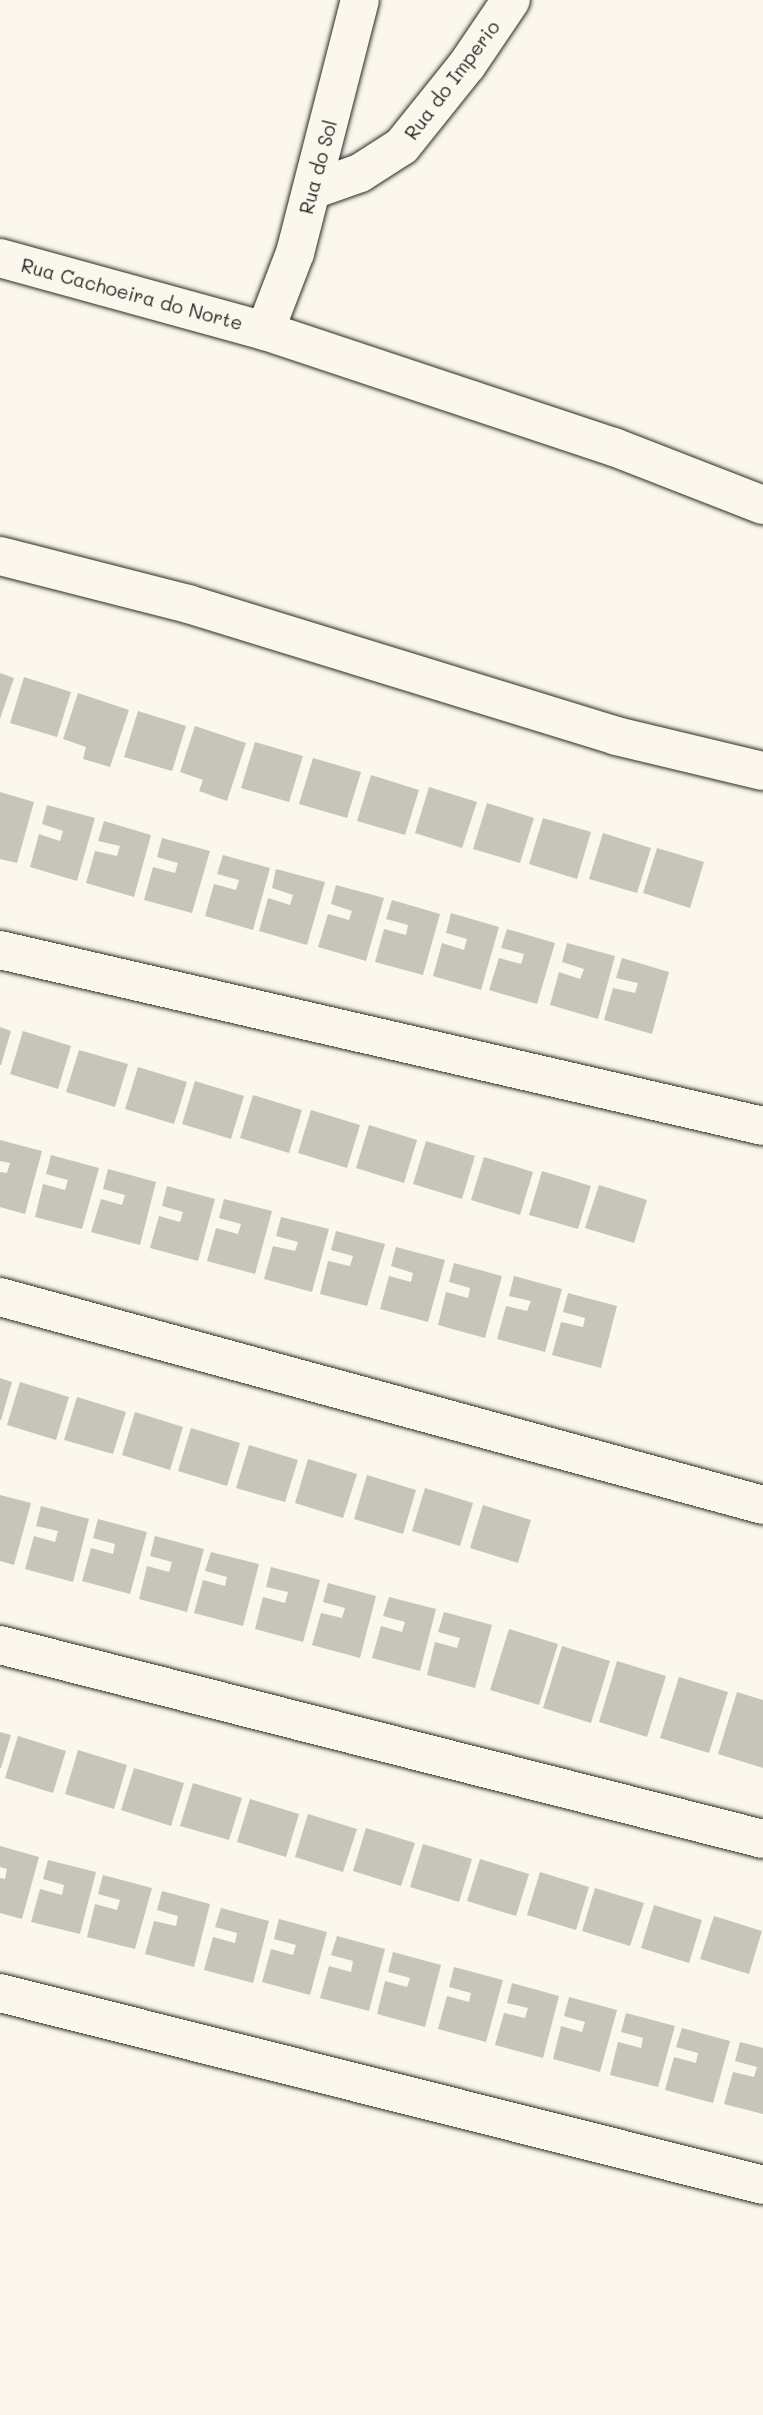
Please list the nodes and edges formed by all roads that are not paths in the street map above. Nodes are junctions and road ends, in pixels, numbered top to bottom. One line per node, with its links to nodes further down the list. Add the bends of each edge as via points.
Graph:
1 (360, 0): 3 (street, Rua do Sol)
2 (511, 0): 3 (street, Rua do Imperio, via 467,65 402,146 360,173)
3 (313, 190): 5 (street, Rua do Sol)
4 (0, 258): 5 (street, Rua Cachoeira do Norte)
5 (265, 331): 6 (street, Rua Cachoeira do Norte, via 614,447)
6 (763, 505)
7 (0, 556): 8 (street, via 188,604 616,736)
8 (763, 771)
9 (0, 950): 10 (street)
10 (763, 1126)
11 (0, 1297): 12 (street)
12 (763, 1505)
13 (0, 1645): 14 (street)
14 (763, 1839)
15 (0, 1993): 16 (street)
16 (763, 2185)

